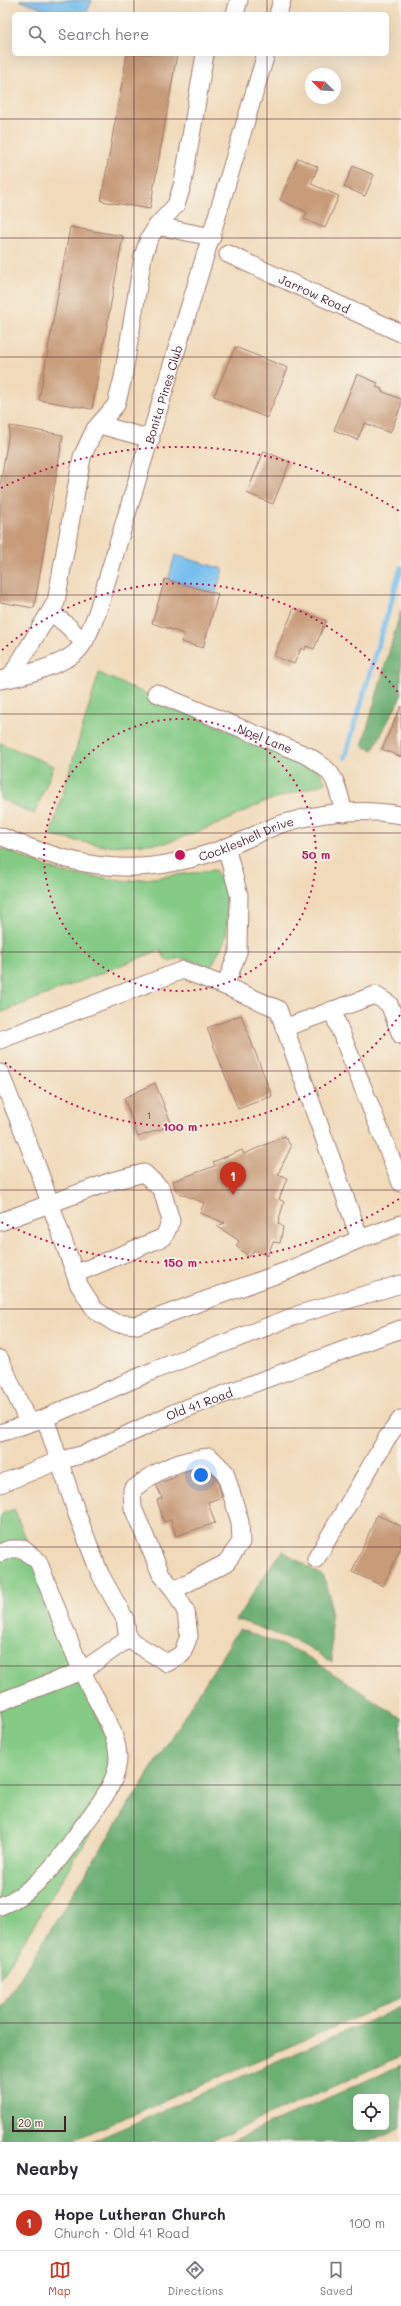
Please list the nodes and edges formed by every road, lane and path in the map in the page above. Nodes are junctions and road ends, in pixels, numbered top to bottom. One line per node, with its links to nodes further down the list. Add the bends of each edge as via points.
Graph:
1 (239, 0): 3 (street)
2 (282, 0): 4 (street)
3 (236, 12)
4 (279, 12)
5 (205, 56): 7 (street, via 183,183 176,205)
6 (265, 56): 8 (street, Bonita Pines Club)
7 (157, 226): 8 (street); 11 (street, via 143,256 123,378 116,405)
8 (212, 237): 12 (street, Bonita Pines Club)
9 (228, 254): 10 (street, Jarrow Road)
10 (401, 333)
11 (100, 425): 12 (street); 13 (street, via 95,429 82,457 61,581)
12 (150, 439): 14 (street, Bonita Pines Club, via 98,613)
13 (51, 612): 14 (street); 15 (street)
14 (83, 642): 15 (street, Bonita Pines Club, via 74,654 52,665)
15 (5, 679)
16 (156, 693): 17 (street, Noel Lane, via 324,765 335,779)
17 (344, 813): 18 (street, Cockleshell Drive, via 363,811); 20 (street, Cockleshell Drive, via 280,824)
18 (401, 815)
19 (0, 836): 20 (street, Cockleshell Drive, via 62,860 113,867 176,862)
20 (226, 847): 21 (street, via 239,895 238,952)
21 (225, 986): 23 (street, via 278,1009); 25 (street, via 183,970)
22 (332, 1010): 23 (street); 24 (street, via 375,995 389,1004); 27 (street)
23 (284, 1028): 31 (street)
24 (401, 1035)
25 (0, 1040)
26 (0, 1073): 28 (street)
27 (401, 1183)
28 (50, 1205): 29 (street); 32 (street); 32 (street, via 112,1181 144,1173 162,1190 171,1221 164,1237)
29 (0, 1222)
30 (401, 1224): 31 (street)
31 (360, 1239): 32 (street, via 289,1270 137,1325 115,1323 95,1310)
32 (75, 1274)
33 (401, 1284): 36 (street, via 300,1314 155,1370)
34 (401, 1329): 40 (street, Old 41 Road, via 176,1412 85,1454)
35 (0, 1359): 38 (street)
36 (45, 1418): 38 (street); 40 (street)
37 (401, 1419): 43 (street, via 387,1438)
38 (28, 1422): 39 (street)
39 (0, 1433)
40 (58, 1461): 41 (street, Old 41 Road); 45 (street, via 100,1574 125,1619)
41 (0, 1484)
42 (0, 1552): 46 (street, via 24,1549 38,1561)
43 (316, 1559)
44 (174, 1590): 44 (street, via 161,1574 133,1508 132,1490 157,1472 191,1458 210,1457 225,1472 240,1522 241,1542 226,1563); 45 (street, via 186,1612 189,1636 182,1654 167,1663)
45 (128, 1639): 46 (street)
46 (82, 1671): 47 (street); 48 (street, via 116,1740 118,1759 113,1778 55,1865 33,1886)
47 (0, 1702)
48 (0, 1906)

